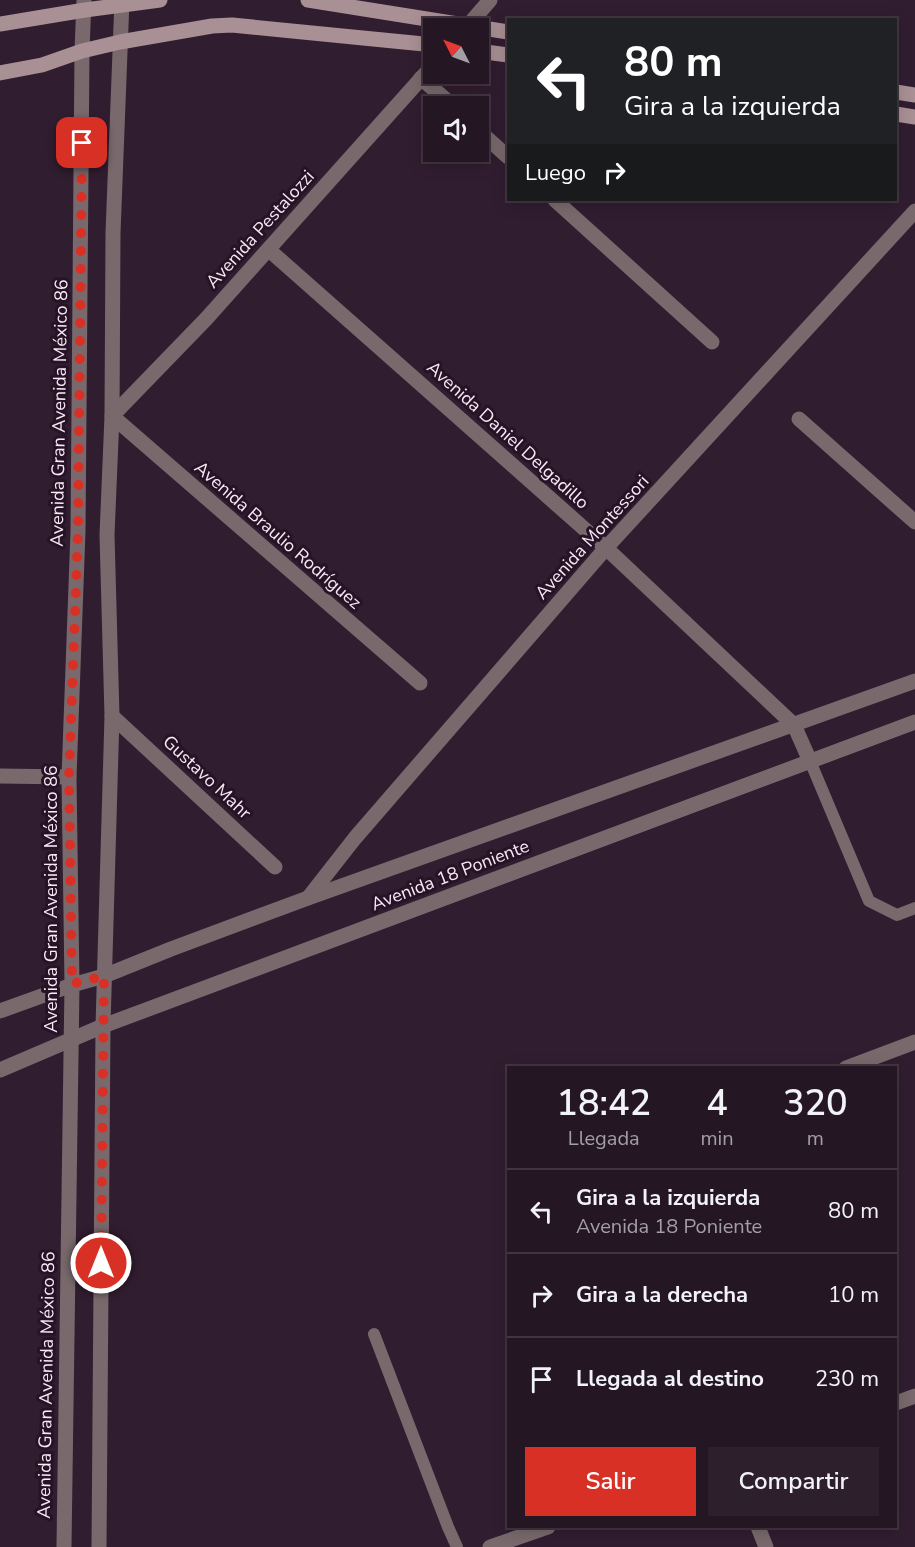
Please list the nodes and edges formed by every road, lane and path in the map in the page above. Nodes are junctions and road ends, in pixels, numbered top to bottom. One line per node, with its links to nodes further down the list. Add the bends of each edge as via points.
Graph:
1 (160, 0): 4 (main road)
2 (308, 0): 7 (main road)
3 (490, 0): 6 (street)
4 (122, 2): 5 (main road); 11 (street)
5 (84, 5): 8 (main road); 13 (street, Avenida Gran Avenida México 86)
6 (475, 18)
7 (423, 20)
8 (0, 24)
9 (489, 30): 10 (main road)
10 (507, 32)
11 (120, 42): 12 (main road, via 232,25); 13 (main road); 29 (street)
12 (423, 44)
13 (82, 51): 16 (main road, via 42,65); 40 (street, Avenida Gran Avenida México 86, via 78,531)
14 (489, 52): 15 (main road)
15 (507, 55)
16 (0, 73)
17 (421, 78): 20 (street); 27 (street, Avenida Pestalozzi)
18 (897, 92): 19 (main road)
19 (915, 94)
20 (442, 96)
21 (897, 114): 22 (main road)
22 (915, 117)
23 (489, 140): 24 (street)
24 (507, 156)
25 (556, 201): 28 (street)
26 (915, 211): 32 (street, Avenida Montessori)
27 (269, 250): 29 (street, Avenida Pestalozzi); 32 (street, Avenida Daniel Delgadillo)
28 (712, 342)
29 (112, 416): 34 (street, Avenida Braulio Rodríguez); 35 (street, via 107,535)
30 (799, 419): 31 (street)
31 (915, 522)
32 (606, 548): 37 (street, Avenida Daniel Delgadillo); 42 (street, Avenida Montessori, via 355,838)
33 (915, 681): 37 (street, Avenida 18 Poniente)
34 (420, 683)
35 (112, 716): 41 (street, Gustavo Mahr); 44 (street)
36 (915, 722): 38 (street, Avenida 18 Poniente)
37 (794, 725): 38 (street, Avenida Daniel Delgadillo); 42 (street, Avenida 18 Poniente)
38 (810, 761): 43 (lane, via 869,901 897,915); 47 (street, Avenida 18 Poniente)
39 (0, 776): 40 (street)
40 (69, 777): 45 (street, Avenida Gran Avenida México 86)
41 (275, 867)
42 (308, 898): 44 (street, Avenida 18 Poniente)
43 (915, 908)
44 (104, 976): 45 (street, Avenida 18 Poniente); 47 (street)
45 (72, 984): 46 (street, Avenida 18 Poniente); 48 (street, Avenida Gran Avenida México 86)
46 (0, 1011)
47 (103, 1026): 48 (street, Avenida 18 Poniente); 58 (street)
48 (70, 1041): 51 (street, Avenida 18 Poniente); 57 (street, Avenida Gran Avenida México 86)
49 (915, 1042): 50 (street)
50 (851, 1066)
51 (0, 1070)
52 (374, 1334): 59 (lane)
53 (915, 1396): 54 (street)
54 (897, 1403)
55 (545, 1528): 60 (street)
56 (758, 1528): 61 (street)
57 (63, 1547)
58 (99, 1547)
59 (457, 1547)
60 (490, 1547)
61 (766, 1547)

